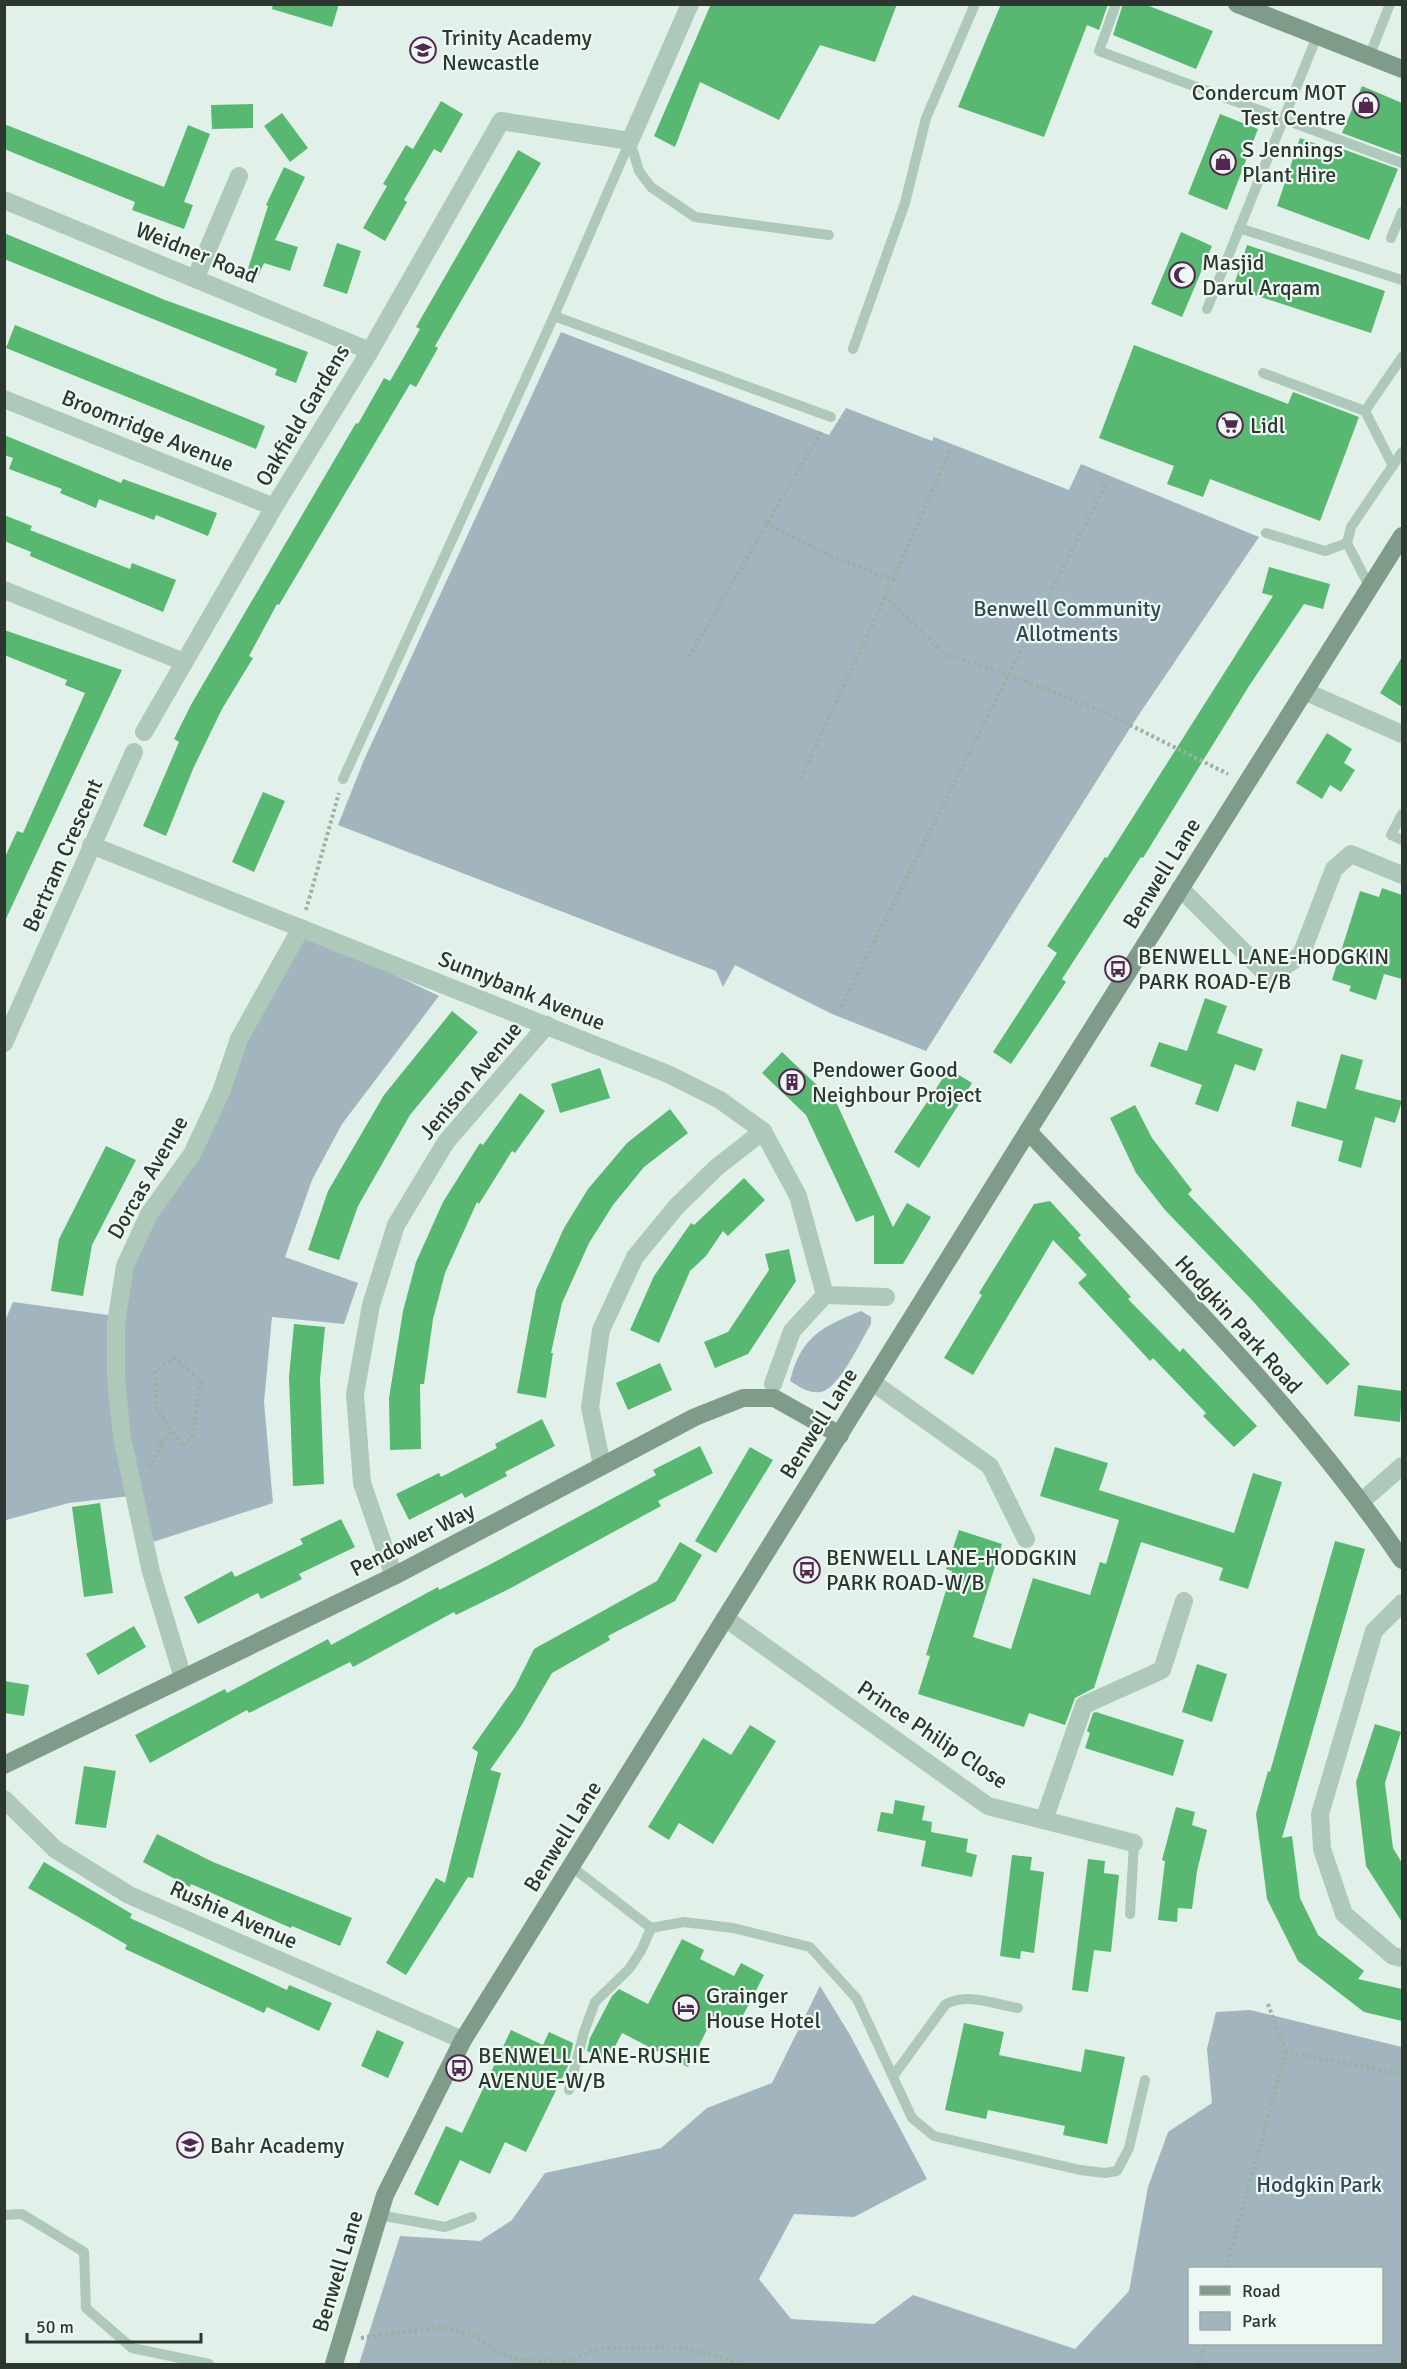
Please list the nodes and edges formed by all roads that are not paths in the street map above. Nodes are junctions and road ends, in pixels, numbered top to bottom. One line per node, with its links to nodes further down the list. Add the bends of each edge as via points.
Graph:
1 (975, 4): 22 (lane, via 926,118 905,203)
2 (1116, 4): 9 (lane, via 1099,51)
3 (1237, 4): 6 (main road)
4 (1390, 4): 7 (lane)
5 (690, 5): 10 (street)
6 (1317, 36): 7 (main road); 9 (lane)
7 (1370, 57): 8 (main road)
8 (1402, 69)
9 (1284, 118): 11 (lane); 15 (lane)
10 (630, 141): 16 (lane, via 639,171 651,187 695,217); 21 (lane); 23 (street, Oakfield Gardens, via 501,122)
11 (1402, 163)
12 (239, 176): 18 (street)
13 (4, 200): 18 (street, Weidner Road)
14 (1402, 212): 17 (lane)
15 (1239, 228): 19 (lane); 20 (lane)
16 (829, 235)
17 (1391, 238)
18 (196, 277): 23 (street, Weidner Road)
19 (1402, 280)
20 (1207, 309)
21 (554, 316): 28 (lane); 42 (lane)
22 (853, 349)
23 (370, 351): 31 (street, Oakfield Gardens)
24 (1402, 357): 27 (lane)
25 (1263, 373): 27 (lane)
26 (4, 399): 31 (street, Broomridge Avenue)
27 (1365, 411): 30 (lane)
28 (831, 417)
29 (1402, 452): 30 (lane)
30 (1393, 466): 34 (lane, via 1351,527)
31 (274, 507): 37 (street, Oakfield Gardens)
32 (1266, 533): 34 (lane, via 1325,551)
33 (1402, 536): 35 (main road, Benwell Lane)
34 (1347, 543): 35 (lane)
35 (1369, 586): 38 (main road, Benwell Lane)
36 (4, 590): 37 (street)
37 (184, 662): 39 (street, Oakfield Gardens)
38 (1304, 691): 40 (street); 47 (main road, Benwell Lane)
39 (144, 732)
40 (1402, 734)
41 (134, 752): 45 (street, Bertram Crescent)
42 (344, 778)
43 (1402, 814): 44 (lane, via 1391,835)
44 (1402, 840)
45 (91, 845): 48 (street, Sunnybank Avenue); 50 (street, Bertram Crescent)
46 (1402, 875): 47 (street, via 1351,854 1334,869 1301,955 1269,977)
47 (1180, 888): 52 (main road, Benwell Lane)
48 (301, 928): 49 (street, Sunnybank Avenue); 67 (street, Dorcas Avenue, via 239,1039 221,1092 192,1154 149,1214 125,1266 116,1323 122,1437 151,1572)
49 (547, 1025): 51 (street, Sunnybank Avenue, via 669,1074 720,1100); 63 (street, Jenison Avenue, via 446,1142 396,1226 371,1305 355,1394 362,1483)
50 (4, 1043)
51 (763, 1131): 53 (street, Sunnybank Avenue, via 798,1196); 59 (street, via 717,1167 677,1206 635,1257 601,1330 590,1407)
52 (1028, 1131): 55 (main road, Benwell Lane); 60 (main road, Hodgkin Park Road, via 1262,1383)
53 (825, 1295): 54 (street); 56 (street, via 792,1331)
54 (886, 1297)
55 (872, 1382): 57 (main road, Benwell Lane); 61 (street, via 990,1466)
56 (773, 1384)
57 (840, 1435): 59 (main road, Pendower Way, via 774,1398 743,1398 695,1417); 66 (main road, Benwell Lane)
58 (1402, 1466): 60 (street)
59 (602, 1467): 63 (main road, Pendower Way)
60 (1362, 1501): 62 (main road, Hodgkin Park Road)
61 (1026, 1539)
62 (1402, 1560)
63 (394, 1576): 67 (main road, Pendower Way)
64 (1184, 1601): 70 (street, via 1162,1670 1084,1705)
65 (1402, 1603): 75 (street, via 1374,1631 1320,1814 1322,1849 1344,1914 1393,1956)
66 (725, 1618): 70 (street, Prince Philip Close, via 988,1806); 72 (main road, Benwell Lane)
67 (183, 1678): 68 (main road, Pendower Way)
68 (4, 1764)
69 (4, 1799): 77 (street, Rushie Avenue, via 55,1849 129,1895)
70 (1044, 1820): 71 (street, Prince Philip Close)
71 (1134, 1843): 73 (lane)
72 (572, 1867): 74 (lane); 77 (main road, Benwell Lane)
73 (1130, 1914)
74 (651, 1929): 78 (lane, via 684,1922 733,1928 810,1947 857,1999); 80 (lane, via 628,1969 595,2002)
75 (1402, 1958)
76 (1018, 2008): 78 (lane, via 954,2000 945,2005)
77 (463, 2040): 81 (main road, Benwell Lane)
78 (894, 2075): 79 (lane, via 912,2118 934,2136 1105,2173 1117,2171 1124,2162)
79 (1145, 2080)
80 (569, 2091)
81 (379, 2214): 83 (lane, via 445,2227); 85 (main road, Benwell Lane)
82 (4, 2215): 84 (lane, via 22,2214 84,2252 86,2308 132,2348)
83 (472, 2217)
84 (209, 2364)
85 (334, 2364)

